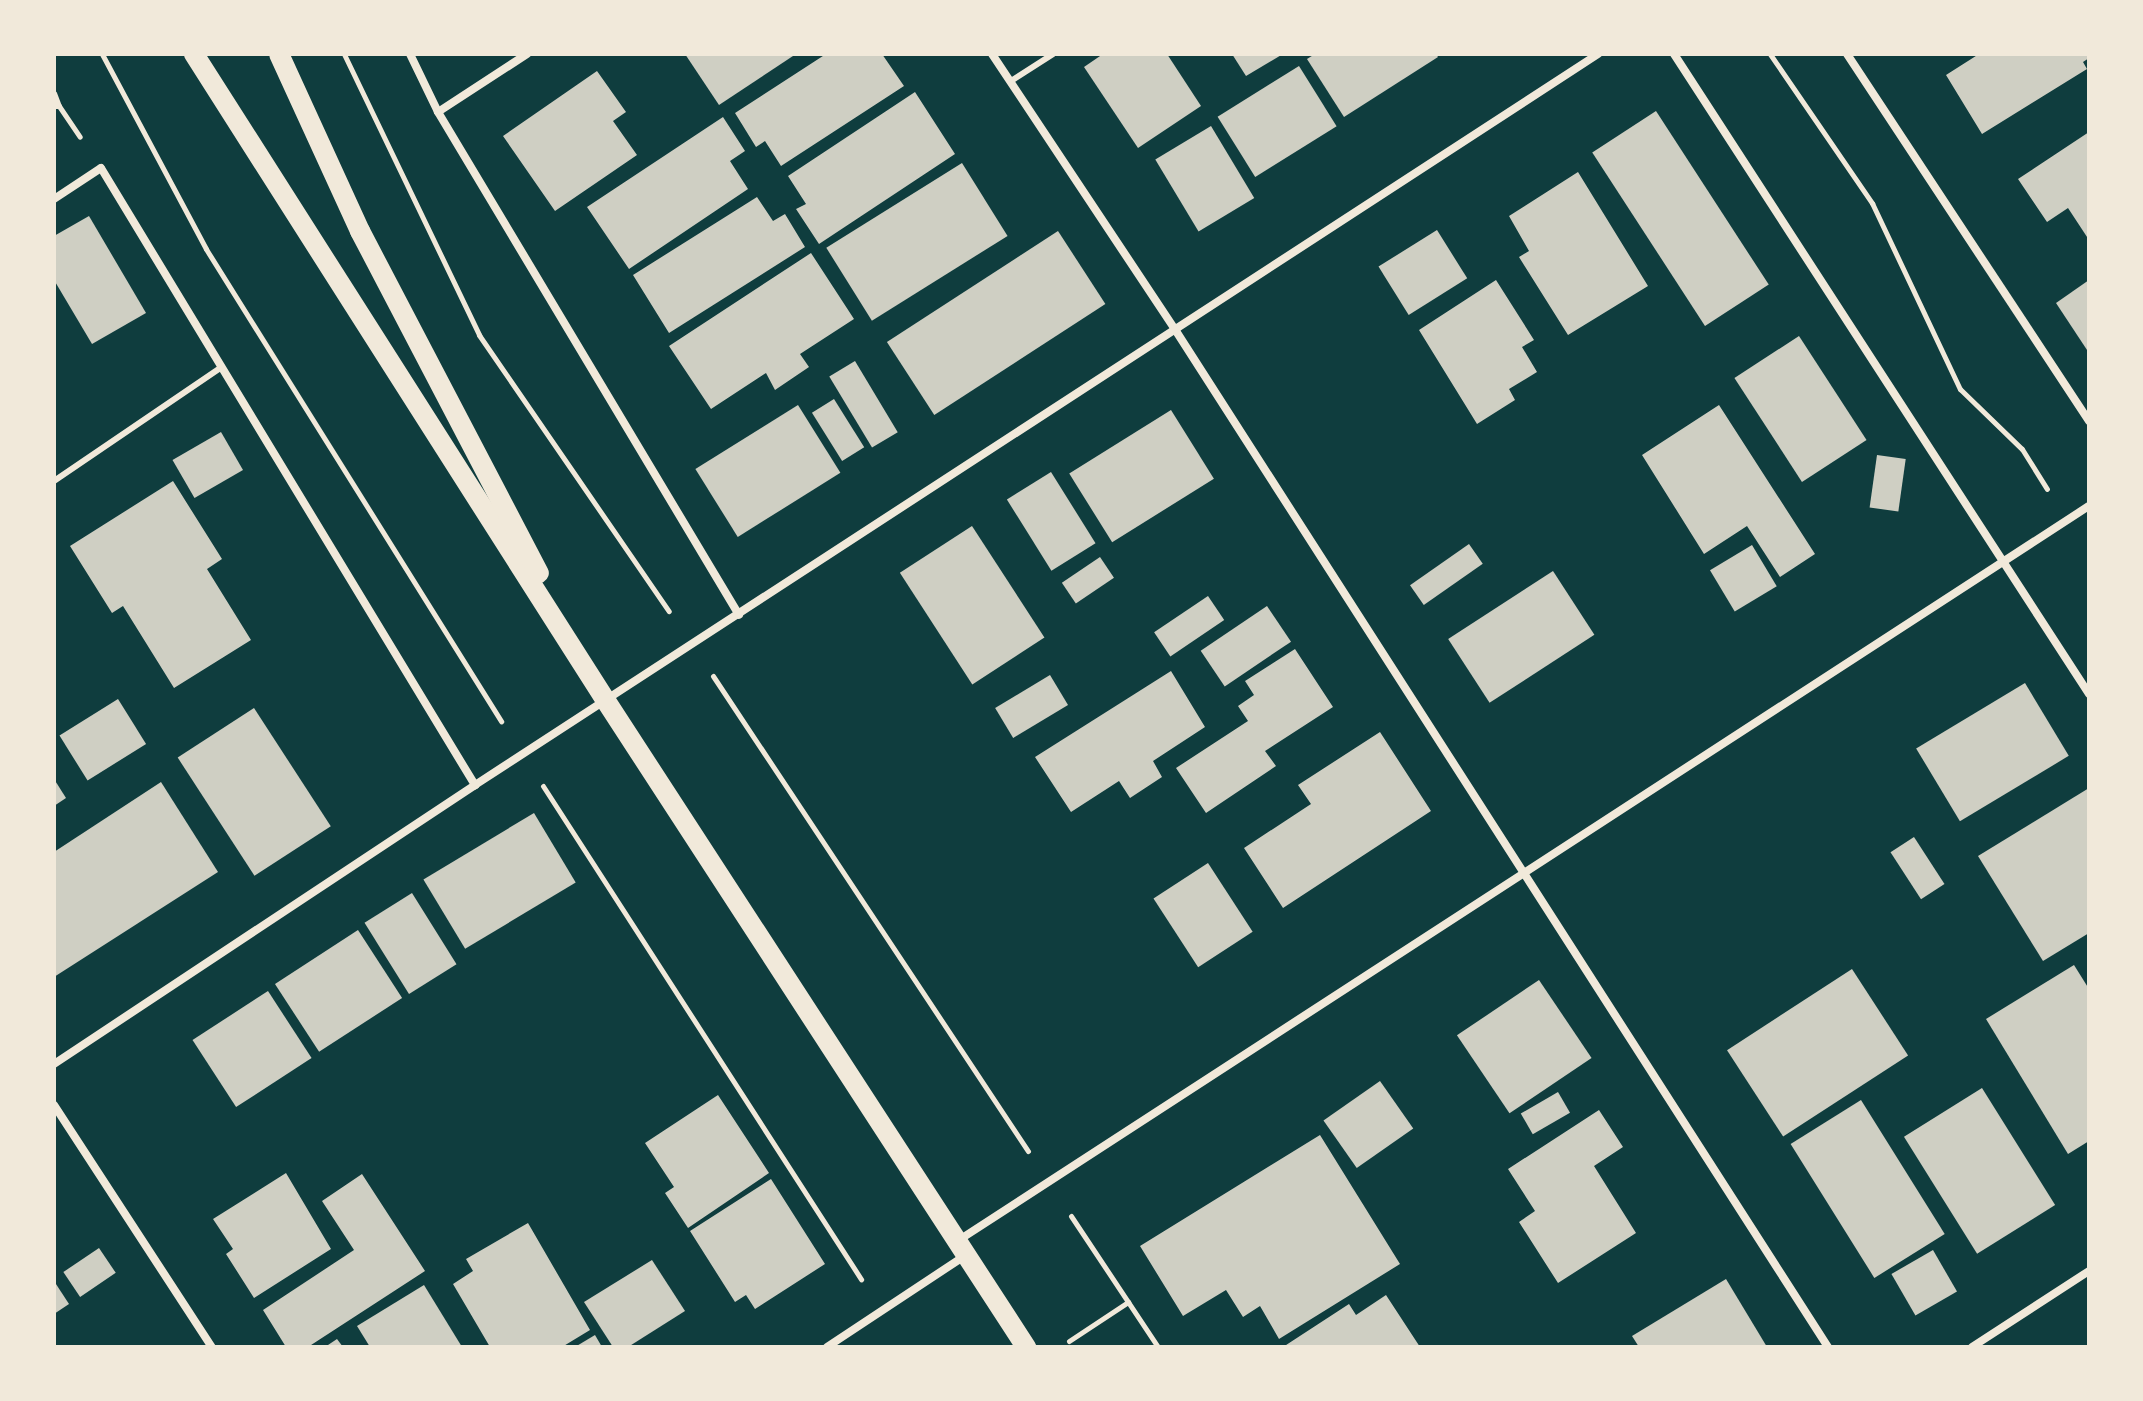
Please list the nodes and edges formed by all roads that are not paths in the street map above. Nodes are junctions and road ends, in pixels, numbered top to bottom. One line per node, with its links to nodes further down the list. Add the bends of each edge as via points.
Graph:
1 (194, 54): 21 (main road)
2 (279, 54): 21 (main road, via 360,231)
3 (410, 54): 11 (street)
4 (527, 54): 11 (street)
5 (992, 54): 10 (street)
6 (1053, 54): 10 (lane)
7 (1598, 54): 13 (street)
8 (1674, 54): 18 (street)
9 (1847, 54): 15 (street)
10 (1011, 81): 13 (street)
11 (438, 112): 19 (street)
12 (54, 199): 14 (street, via 101,168)
13 (1176, 331): 19 (street); 23 (street)
14 (220, 368): 16 (lane); 22 (street)
15 (2089, 421)
16 (54, 481)
17 (2089, 506): 18 (street)
18 (2005, 561): 20 (street); 23 (street)
19 (739, 615): 21 (street)
20 (2089, 694)
21 (606, 701): 22 (street); 26 (main road)
22 (475, 785): 24 (street)
23 (1522, 874): 26 (street, via 1049,1182); 31 (street)
24 (54, 1064)
25 (54, 1105): 28 (street)
26 (962, 1248): 29 (street, via 882,1312); 30 (main road)
27 (2089, 1271): 32 (street)
28 (212, 1347)
29 (827, 1347)
30 (1026, 1347)
31 (1828, 1347)
32 (1972, 1347)

